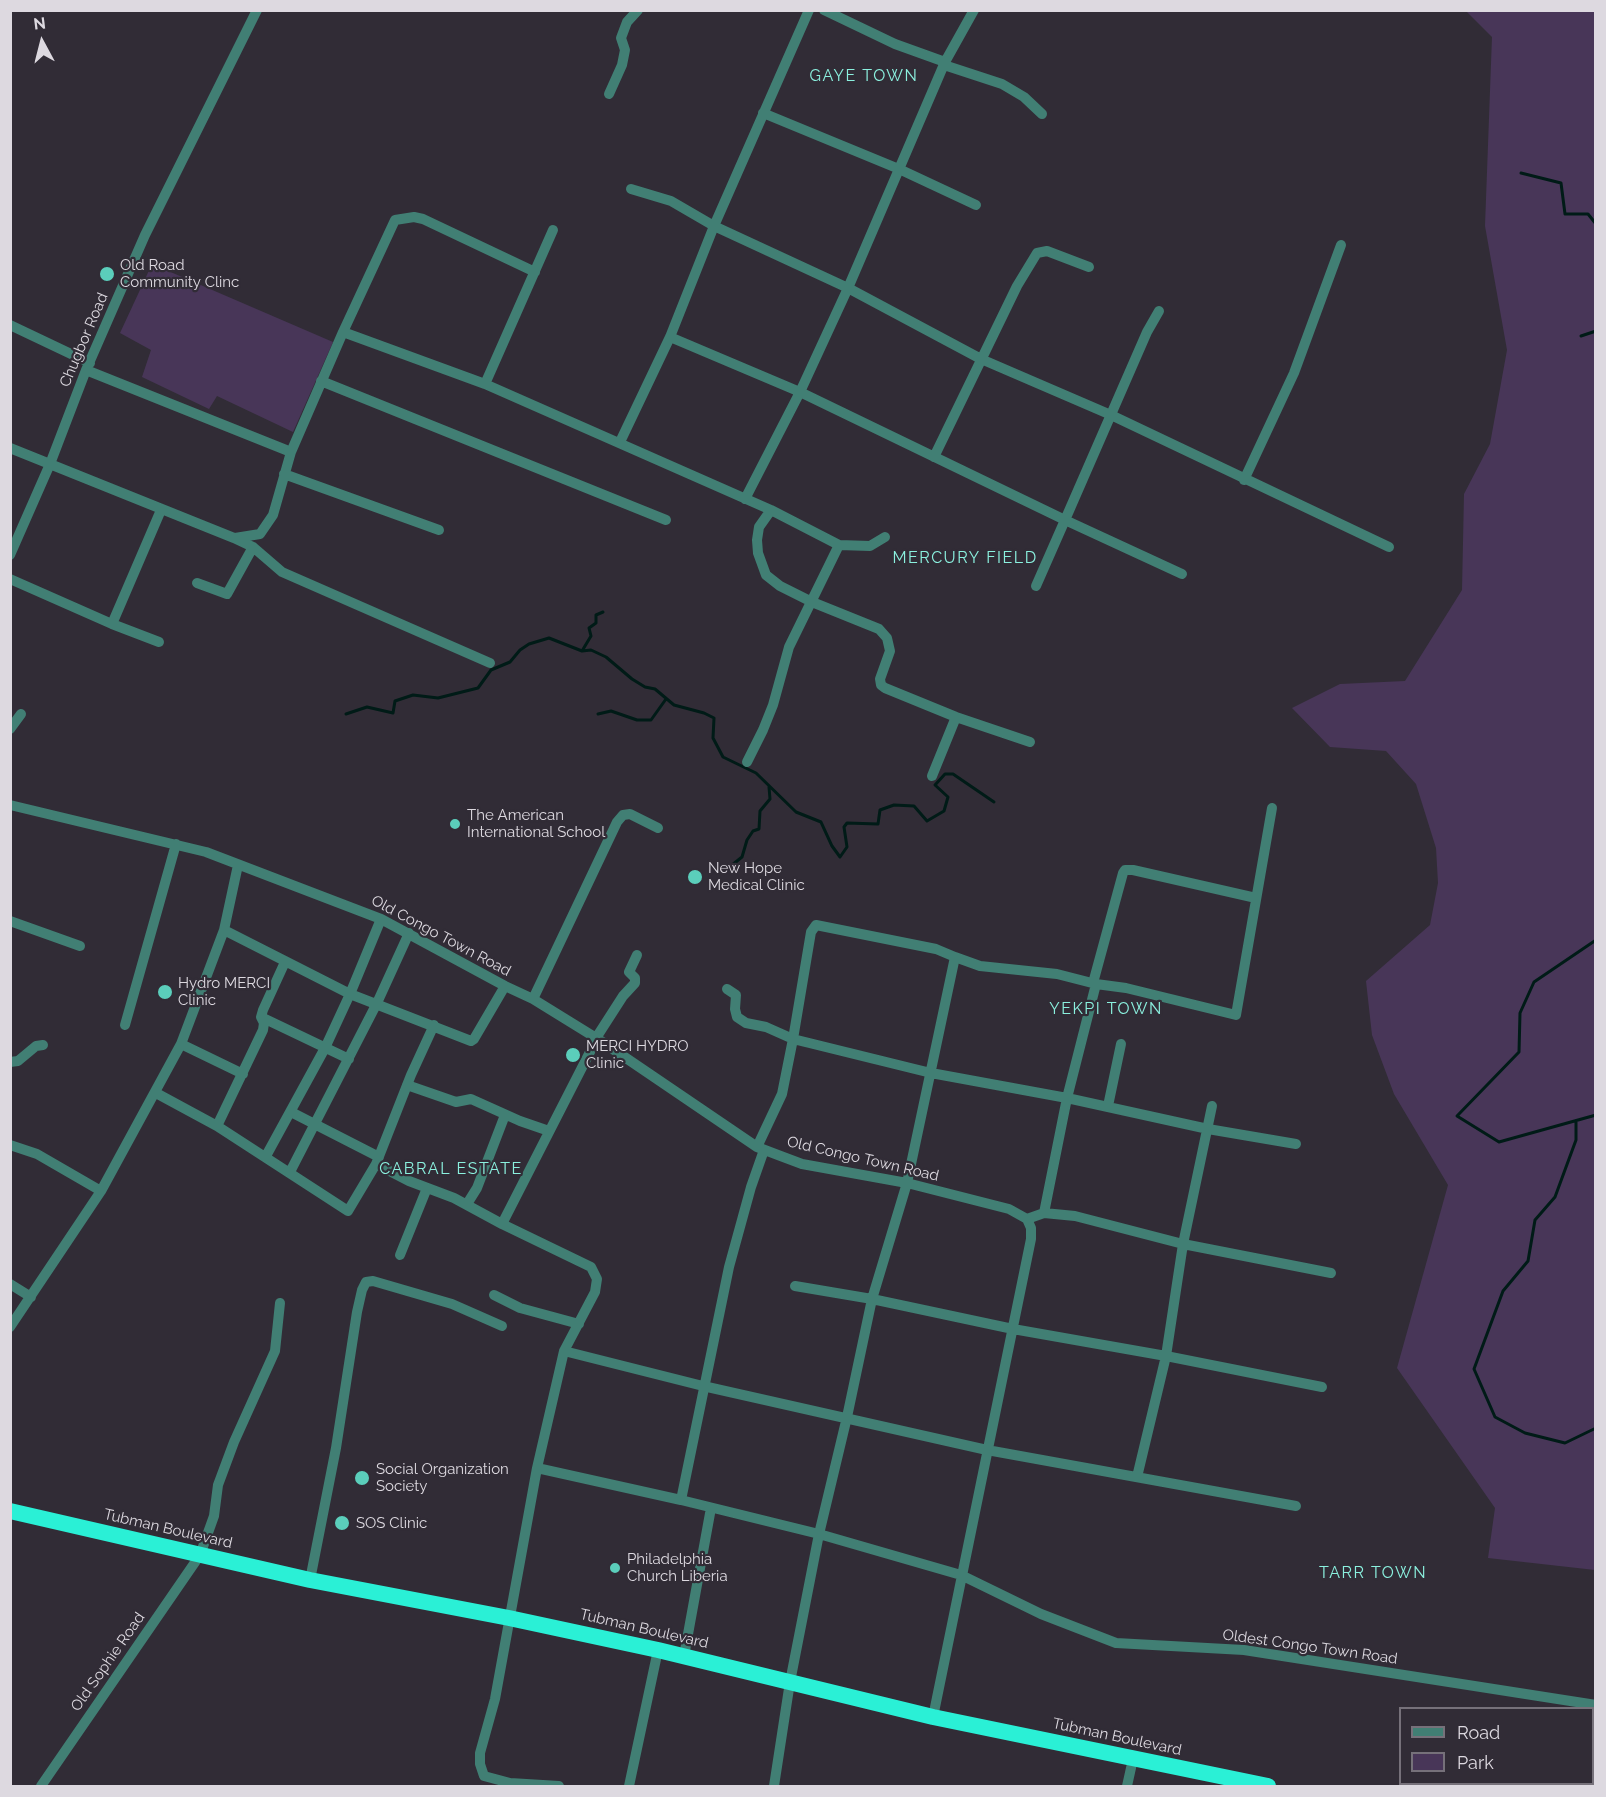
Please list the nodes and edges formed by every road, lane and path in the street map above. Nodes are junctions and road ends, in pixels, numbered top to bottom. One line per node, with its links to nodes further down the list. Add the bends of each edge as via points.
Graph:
1 (257, 10): 24 (street, Chugbor Road, via 145,235)
2 (638, 10): 7 (street, via 627,22 621,38 625,50 622,65)
3 (809, 10): 8 (street)
4 (824, 10): 6 (street)
5 (974, 10): 6 (street)
6 (945, 63): 9 (street, via 1002,84); 10 (street)
7 (609, 93)
8 (763, 112): 10 (street); 13 (street)
9 (1042, 114)
10 (899, 169): 12 (street); 18 (street)
11 (632, 189): 13 (street, via 671,201)
12 (976, 204)
13 (714, 226): 18 (street); 22 (street)
14 (553, 231): 17 (street)
15 (1341, 245): 35 (street, via 1294,373)
16 (1089, 267): 23 (street, via 1047,251 1037,253)
17 (535, 272): 21 (street, via 423,219 395,220); 26 (street)
18 (848, 288): 23 (street); 27 (street)
19 (1159, 311): 28 (street)
20 (10, 325): 24 (street)
21 (343, 332): 25 (street); 26 (street)
22 (670, 337): 27 (street); 29 (street)
23 (981, 359): 28 (street); 32 (street)
24 (88, 366): 31 (street); 33 (street, Chugbor Road)
25 (321, 381): 31 (street); 39 (street)
26 (485, 384): 29 (street)
27 (800, 392): 32 (street); 36 (street)
28 (1111, 416): 35 (street); 40 (street)
29 (620, 442): 36 (street)
30 (10, 448): 33 (street)
31 (291, 453): 34 (street)
32 (934, 457): 40 (street)
33 (50, 464): 37 (street); 47 (street, Chugbor Road)
34 (284, 474): 41 (street); 43 (street, via 273,515 260,534)
35 (1244, 480): 46 (street)
36 (745, 499): 38 (street)
37 (161, 510): 43 (street); 53 (street)
38 (771, 510): 44 (street); 52 (street, via 759,527 757,540 766,574)
39 (666, 520)
40 (1065, 520): 48 (street); 51 (street)
41 (439, 530)
42 (885, 537): 44 (street, via 870,546)
43 (234, 538): 45 (street)
44 (839, 545): 52 (street)
45 (253, 547): 50 (street, via 227,594); 55 (street, via 282,572)
46 (1389, 547)
47 (10, 555)
48 (1182, 574)
49 (10, 579): 53 (street)
50 (197, 583)
51 (1036, 586)
52 (812, 602): 57 (street, via 879,630 887,638 890,651 881,685); 60 (street, via 789,647 773,705)
53 (112, 624): 54 (street)
54 (159, 642)
55 (489, 663)
56 (21, 714): 58 (street)
57 (956, 717): 59 (street); 61 (street)
58 (10, 729)
59 (1030, 742)
60 (747, 762)
61 (932, 776)
62 (10, 806): 65 (street, Old Congo Town Road)
63 (1272, 808): 67 (street)
64 (658, 828): 80 (street, via 630,814 617,822)
65 (176, 844): 66 (street, Old Congo Town Road); 83 (street)
66 (238, 865): 68 (street, Old Congo Town Road); 70 (street)
67 (1256, 898): 76 (street, via 1125,870); 76 (street, via 1236,1015)
68 (381, 919): 71 (street, Old Congo Town Road); 79 (street)
69 (10, 921): 72 (street)
70 (224, 930): 75 (street); 87 (street)
71 (409, 933): 77 (street, Old Congo Town Road); 81 (street)
72 (81, 945)
73 (637, 955): 85 (street, via 628,972 635,983)
74 (955, 957): 76 (street, via 980,966 1057,975); 86 (street, via 936,949 816,925 811,932); 93 (street)
75 (285, 962): 79 (street); 82 (street)
76 (1094, 984): 97 (street)
77 (505, 986): 80 (street, Old Congo Town Road); 84 (street, via 471,1041)
78 (727, 989): 86 (street, via 736,995 737,1017)
79 (350, 994): 81 (street); 90 (street)
80 (532, 999): 85 (street, Old Congo Town Road)
81 (377, 1004): 84 (street); 91 (street)
82 (261, 1017): 90 (street); 94 (street, via 264,1029)
83 (125, 1025)
84 (434, 1025): 95 (street)
85 (598, 1039): 105 (street); 108 (street, Old Congo Town Road)
86 (794, 1039): 93 (street); 108 (street, via 782,1094)
87 (181, 1044): 94 (street); 96 (street)
88 (1121, 1044): 98 (street)
89 (43, 1045): 92 (street)
90 (325, 1048): 91 (street); 100 (street)
91 (349, 1059): 102 (street)
92 (10, 1062)
93 (932, 1073): 97 (street); 112 (street)
94 (243, 1074): 103 (street)
95 (407, 1085): 101 (street, via 456,1102 471,1099); 110 (street)
96 (156, 1093): 103 (street); 114 (street)
97 (1067, 1098): 98 (street); 116 (street)
98 (1108, 1106): 104 (street)
99 (1212, 1106): 104 (street)
100 (291, 1112): 102 (street); 109 (street)
101 (505, 1114): 105 (street); 115 (street)
102 (315, 1125): 110 (street); 111 (street)
103 (217, 1126): 109 (street)
104 (1208, 1129): 106 (street); 119 (street)
105 (549, 1131): 118 (street)
106 (1296, 1144)
107 (10, 1145): 114 (street, via 38,1154)
108 (761, 1148): 112 (street, Old Congo Town Road, via 802,1164); 134 (street)
109 (266, 1156): 111 (street)
110 (378, 1161): 111 (street, via 348,1211); 113 (street)
111 (290, 1172)
112 (907, 1183): 117 (street, Old Congo Town Road, via 1009,1209); 126 (street)
113 (427, 1188): 115 (street); 120 (street)
114 (101, 1191): 125 (street)
115 (467, 1204): 118 (street)
116 (1044, 1213): 117 (street); 119 (street, via 1075,1216)
117 (1027, 1219): 131 (street, via 1031,1239)
118 (501, 1224): 128 (street, via 591,1267 597,1279 595,1292)
119 (1183, 1244): 121 (street); 133 (street)
120 (400, 1255)
121 (1331, 1273)
122 (10, 1284): 125 (street)
123 (795, 1286): 126 (street)
124 (494, 1295): 128 (street, via 520,1308)
125 (31, 1297): 130 (street)
126 (872, 1299): 131 (street); 136 (street)
127 (280, 1303): 145 (street, Old Sophie Road, via 275,1351 218,1485 214,1516)
128 (579, 1324): 132 (street)
129 (502, 1326): 147 (street, via 441,1301 366,1282 357,1312)
130 (10, 1327)
131 (1013, 1329): 133 (street); 137 (street)
132 (564, 1351): 134 (street); 138 (street)
133 (1166, 1356): 135 (street); 139 (street)
134 (703, 1386): 136 (street); 140 (street)
135 (1322, 1387)
136 (847, 1418): 137 (street); 144 (street)
137 (987, 1450): 139 (street); 146 (street)
138 (537, 1468): 140 (street, Oldest Congo Town Road); 148 (street)
139 (1137, 1477): 141 (street)
140 (681, 1500): 142 (street, Oldest Congo Town Road)
141 (1296, 1506)
142 (711, 1508): 144 (street, Oldest Congo Town Road); 150 (street)
143 (10, 1511): 145 (highway, Tubman Boulevard)
144 (819, 1534): 146 (street, Oldest Congo Town Road); 151 (street)
145 (200, 1555): 147 (highway, Tubman Boulevard); 155 (street, Old Sophie Road)
146 (961, 1575): 152 (street, Oldest Congo Town Road, via 1041,1614 1116,1643 1244,1650); 153 (street)
147 (310, 1580): 148 (highway, Tubman Boulevard)
148 (509, 1618): 149 (highway, Tubman Boulevard); 156 (street, via 480,1764 484,1776 501,1781)
149 (658, 1650): 150 (highway, Tubman Boulevard); 157 (street)
150 (684, 1656): 151 (highway, Tubman Boulevard)
151 (790, 1682): 153 (highway, Tubman Boulevard); 158 (street)
152 (1596, 1705)
153 (933, 1717): 154 (highway, Tubman Boulevard)
154 (1133, 1759): 159 (street); 160 (highway, Tubman Boulevard)
155 (41, 1786)
156 (559, 1786)
157 (629, 1786)
158 (774, 1786)
159 (1127, 1786)
160 (1261, 1786)

